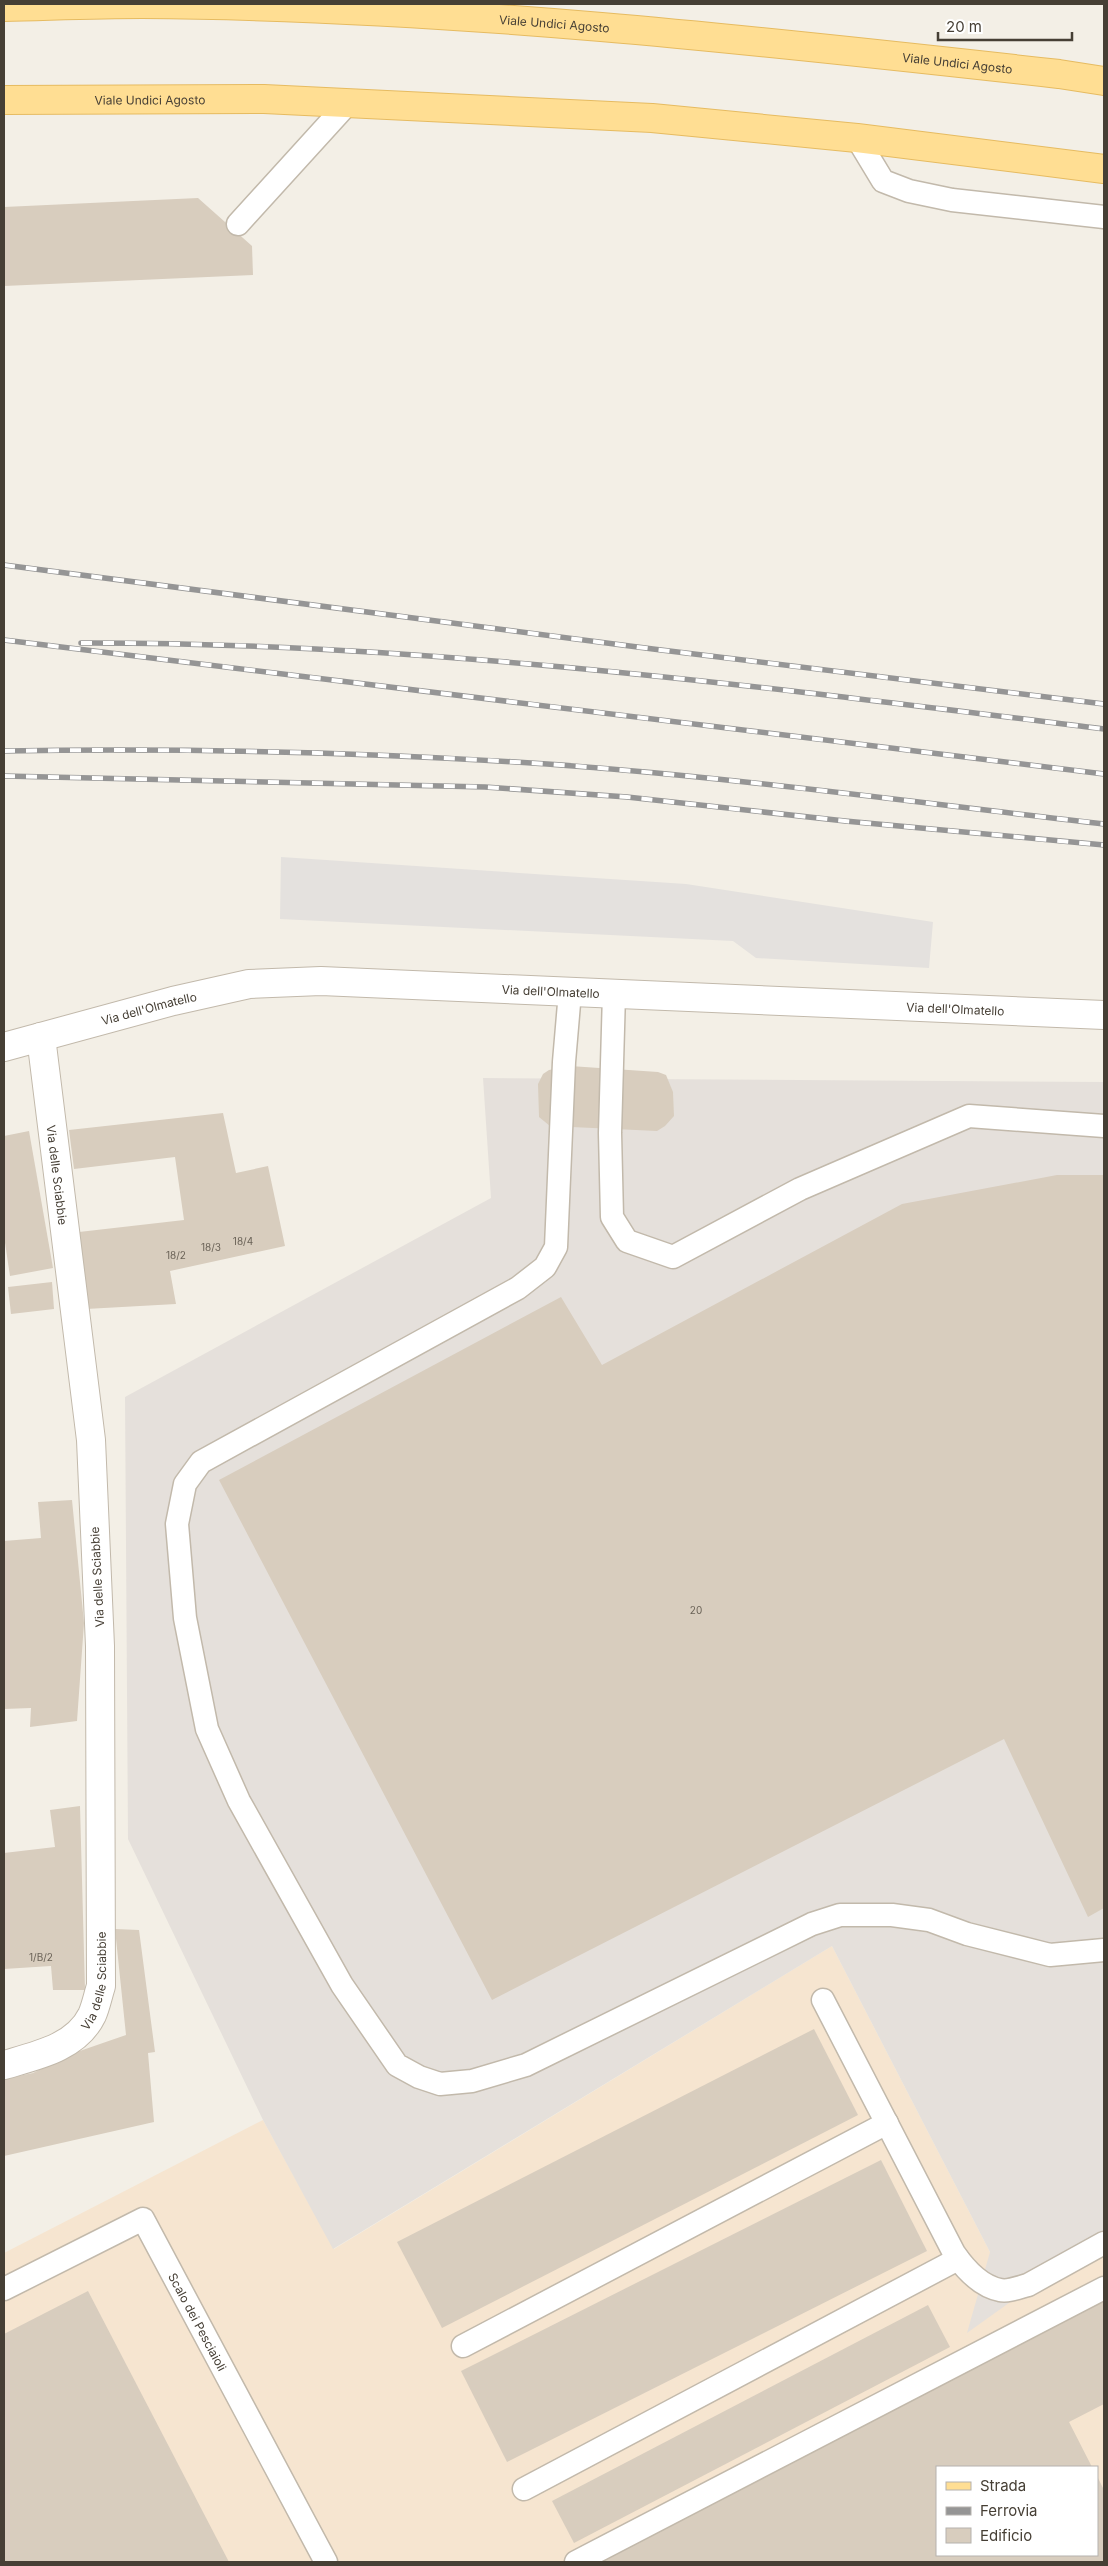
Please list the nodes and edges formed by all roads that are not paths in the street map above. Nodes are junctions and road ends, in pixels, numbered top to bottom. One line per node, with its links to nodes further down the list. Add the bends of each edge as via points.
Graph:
1 (4, 7): 2 (main road, Viale Undici Agosto, via 142,4 393,12 737,38)
2 (1104, 81)
3 (4, 100): 4 (main road, Viale Undici Agosto, via 264,99)
4 (348, 103): 5 (main road, Viale Undici Agosto, via 652,118); 8 (lane)
5 (858, 138): 6 (main road, Viale Undici Agosto); 7 (lane, via 882,181 909,191 952,200)
6 (1104, 169)
7 (1104, 217)
8 (238, 224)
9 (570, 992): 10 (street, Via dell'Olmatello); 12 (street, Via dell'Olmatello, via 321,980 249,984); 15 (lane, via 556,1247 544,1267 518,1288 201,1462 185,1484 177,1524 185,1618 207,1729 244,1810 342,1985 396,2064 440,2084 472,2081 526,2066 812,1924 840,1915 929,1920 967,1934 1050,1956)
10 (614, 994): 11 (street, Via dell'Olmatello); 14 (lane, via 610,1133 612,1217 627,1242 673,1257 800,1189 969,1116)
11 (1104, 1015)
12 (41, 1037): 13 (street, Via dell'Olmatello); 17 (street, Via delle Sciabbie, via 91,1440 100,1646 101,1986 92,2016 77,2035 53,2050)
13 (4, 1046)
14 (1104, 1126)
15 (1104, 1950)
16 (823, 2000): 18 (lane)
17 (4, 2065)
18 (887, 2123): 20 (lane); 23 (lane)
19 (1104, 2243): 20 (lane, via 1028,2285 1001,2291 966,2272)
20 (958, 2259): 24 (lane)
21 (1104, 2288): 26 (lane)
22 (4, 2289): 25 (lane, Scalo dei Pesciaioli, via 143,2219)
23 (463, 2346)
24 (524, 2489)
25 (326, 2562)
26 (576, 2562)

